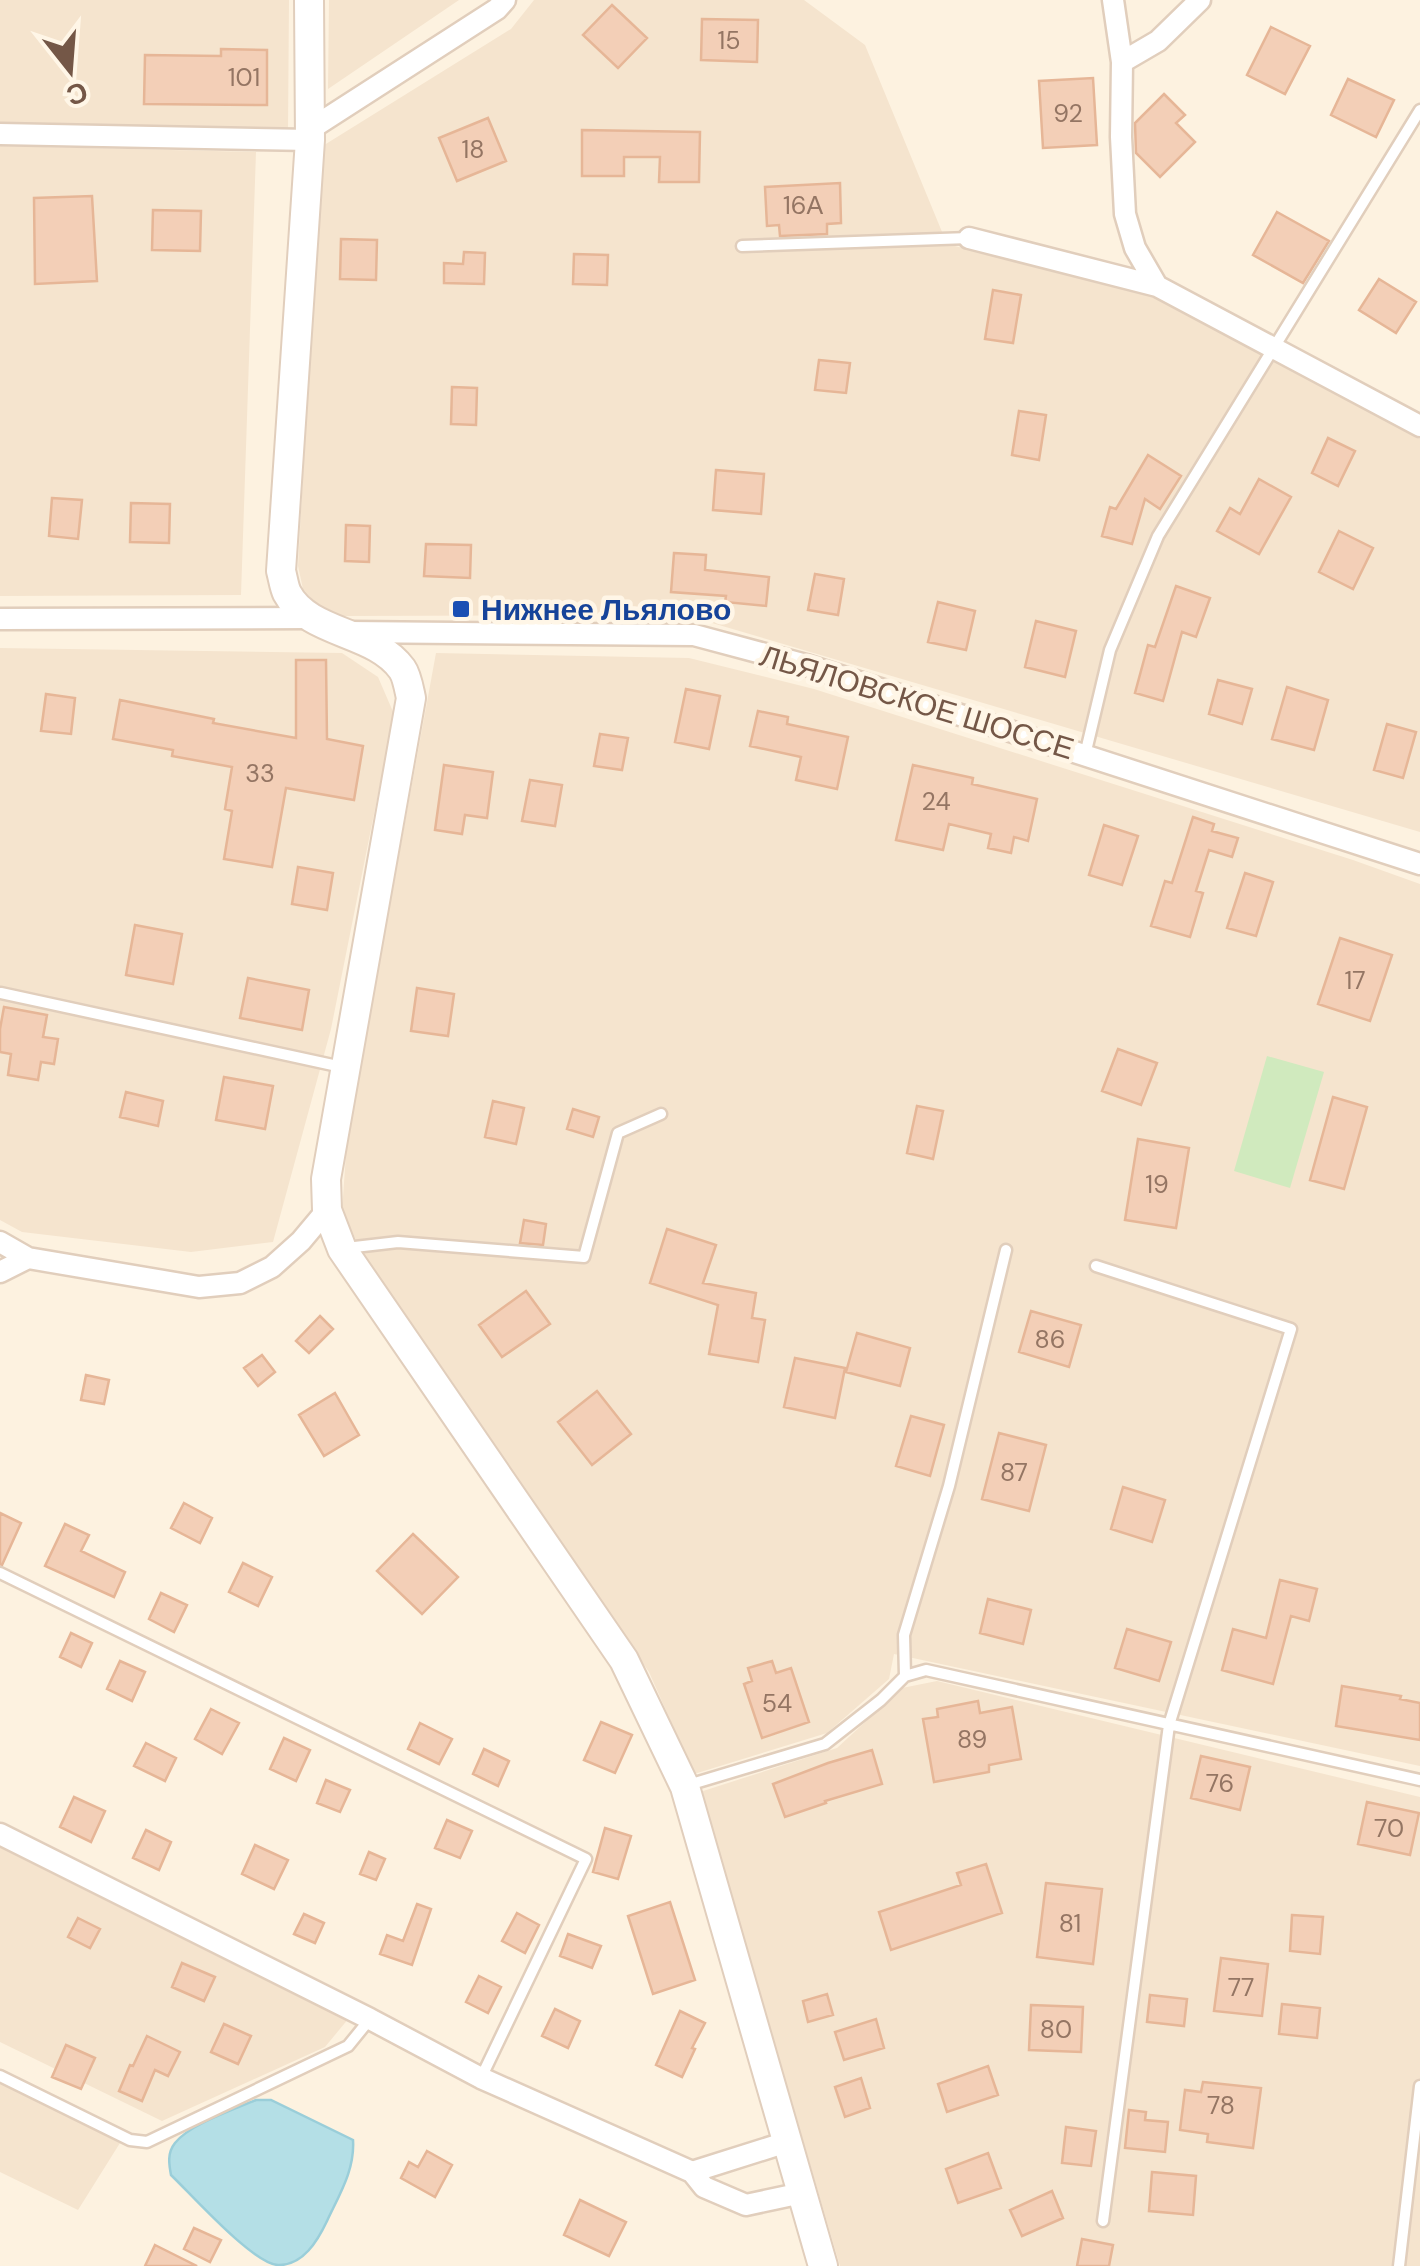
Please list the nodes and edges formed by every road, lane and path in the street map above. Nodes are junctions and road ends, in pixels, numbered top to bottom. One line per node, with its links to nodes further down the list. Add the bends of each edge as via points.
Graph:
1 (309, 0): 8 (street)
2 (505, 0): 8 (street)
3 (1113, 0): 5 (street)
4 (1200, 0): 5 (street, via 1158,41)
5 (1122, 62): 11 (street, via 1125,214)
6 (1420, 110): 12 (lane)
7 (0, 134): 8 (street)
8 (309, 135): 14 (street, via 280,570 288,594)
9 (969, 238): 10 (lane); 11 (street)
10 (742, 246)
11 (1157, 286): 12 (street)
12 (1273, 347): 13 (street); 17 (lane, via 1158,536 1110,650)
13 (1420, 426)
14 (310, 618): 15 (street); 16 (street, ЛЬЯЛОВСКОЕ ШОССЕ)
15 (0, 619)
16 (346, 632): 17 (street, ЛЬЯЛОВСКОЕ ШОССЕ, via 694,635); 20 (street, via 384,651 404,671 411,698)
17 (1085, 755): 18 (street, ЛЬЯЛОВСКОЕ ШОССЕ)
18 (1420, 864)
19 (1, 993): 20 (lane)
20 (344, 1068): 22 (street)
21 (661, 1114): 24 (lane, via 618,1133 584,1257 398,1242)
22 (327, 1210): 24 (street); 26 (street, via 272,1267 240,1283 200,1287)
23 (0, 1242): 26 (street)
24 (342, 1249): 33 (street, via 624,1660)
25 (1006, 1250): 30 (lane, via 949,1486 904,1636)
26 (28, 1258): 28 (street)
27 (1096, 1266): 31 (lane, via 1291,1329)
28 (0, 1272)
29 (0, 1573): 37 (lane, via 586,1859)
30 (905, 1676): 31 (lane, via 926,1670); 33 (lane, via 825,1744)
31 (1169, 1725): 32 (lane); 42 (lane)
32 (1420, 1780)
33 (685, 1786): 39 (street)
34 (0, 1834): 35 (street)
35 (370, 2019): 36 (lane, via 348,2046 147,2142 130,2140); 37 (street)
36 (0, 2076)
37 (481, 2078): 40 (street)
38 (1420, 2086): 44 (lane)
39 (787, 2142): 40 (street); 41 (street)
40 (692, 2172): 41 (street, via 704,2186 746,2205)
41 (802, 2193): 43 (street)
42 (1103, 2221)
43 (823, 2266)
44 (1399, 2266)

